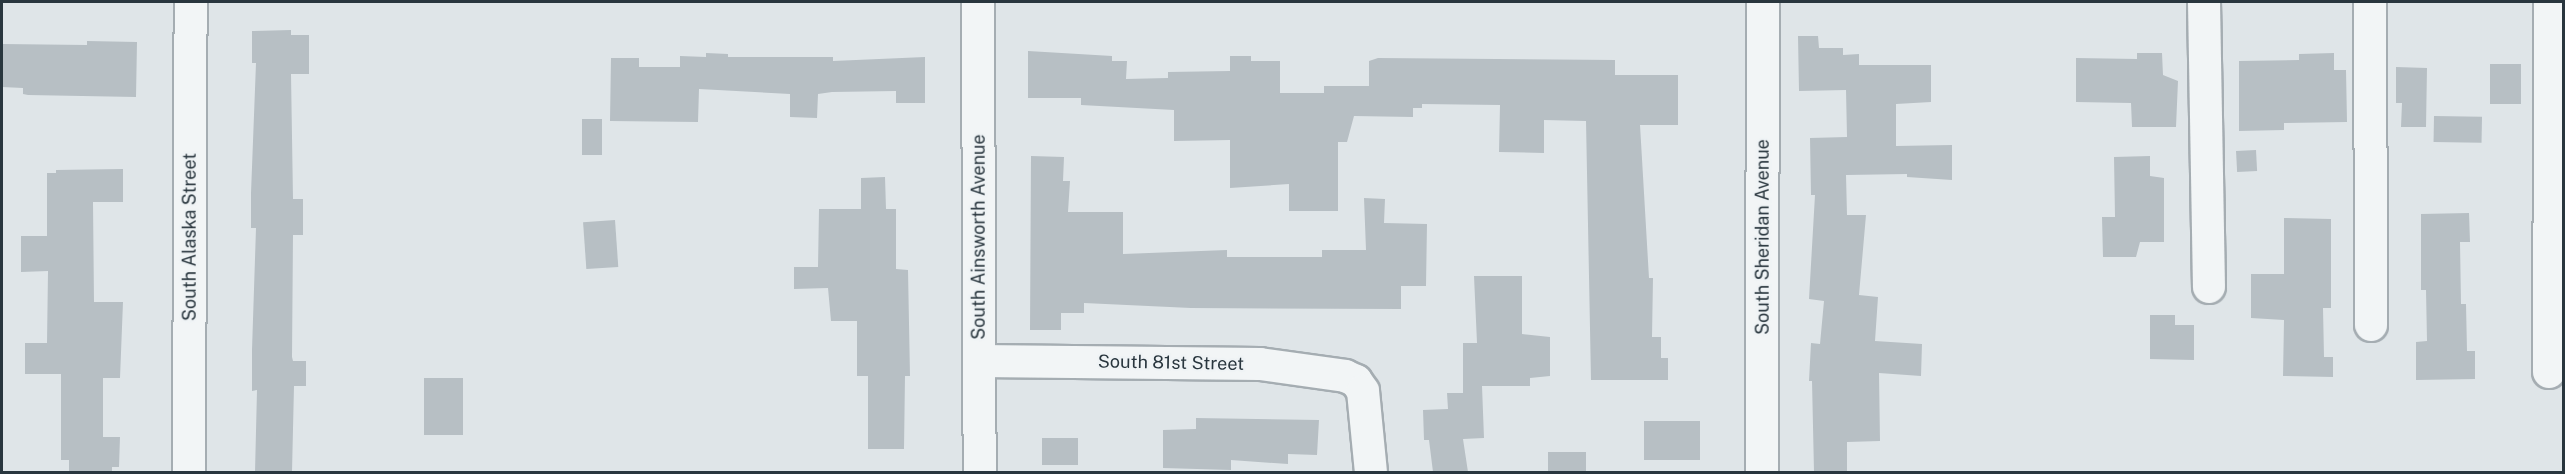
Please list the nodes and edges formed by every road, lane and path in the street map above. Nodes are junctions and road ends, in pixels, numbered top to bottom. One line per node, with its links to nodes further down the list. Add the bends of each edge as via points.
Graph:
1 (191, 2): 11 (street, South Alaska Street)
2 (978, 2): 9 (street, South Ainsworth Avenue)
3 (1763, 2): 14 (street, South Sheridan Avenue)
4 (2204, 2): 7 (street)
5 (2370, 2): 8 (street)
6 (2550, 2): 10 (street)
7 (2209, 287)
8 (2371, 325)
9 (980, 361): 12 (street, South Ainsworth Avenue); 13 (street, South 81st Street, via 1280,365 1328,372 1359,384)
10 (2549, 372)
11 (189, 472)
12 (980, 472)
13 (1371, 472)
14 (1762, 472)

